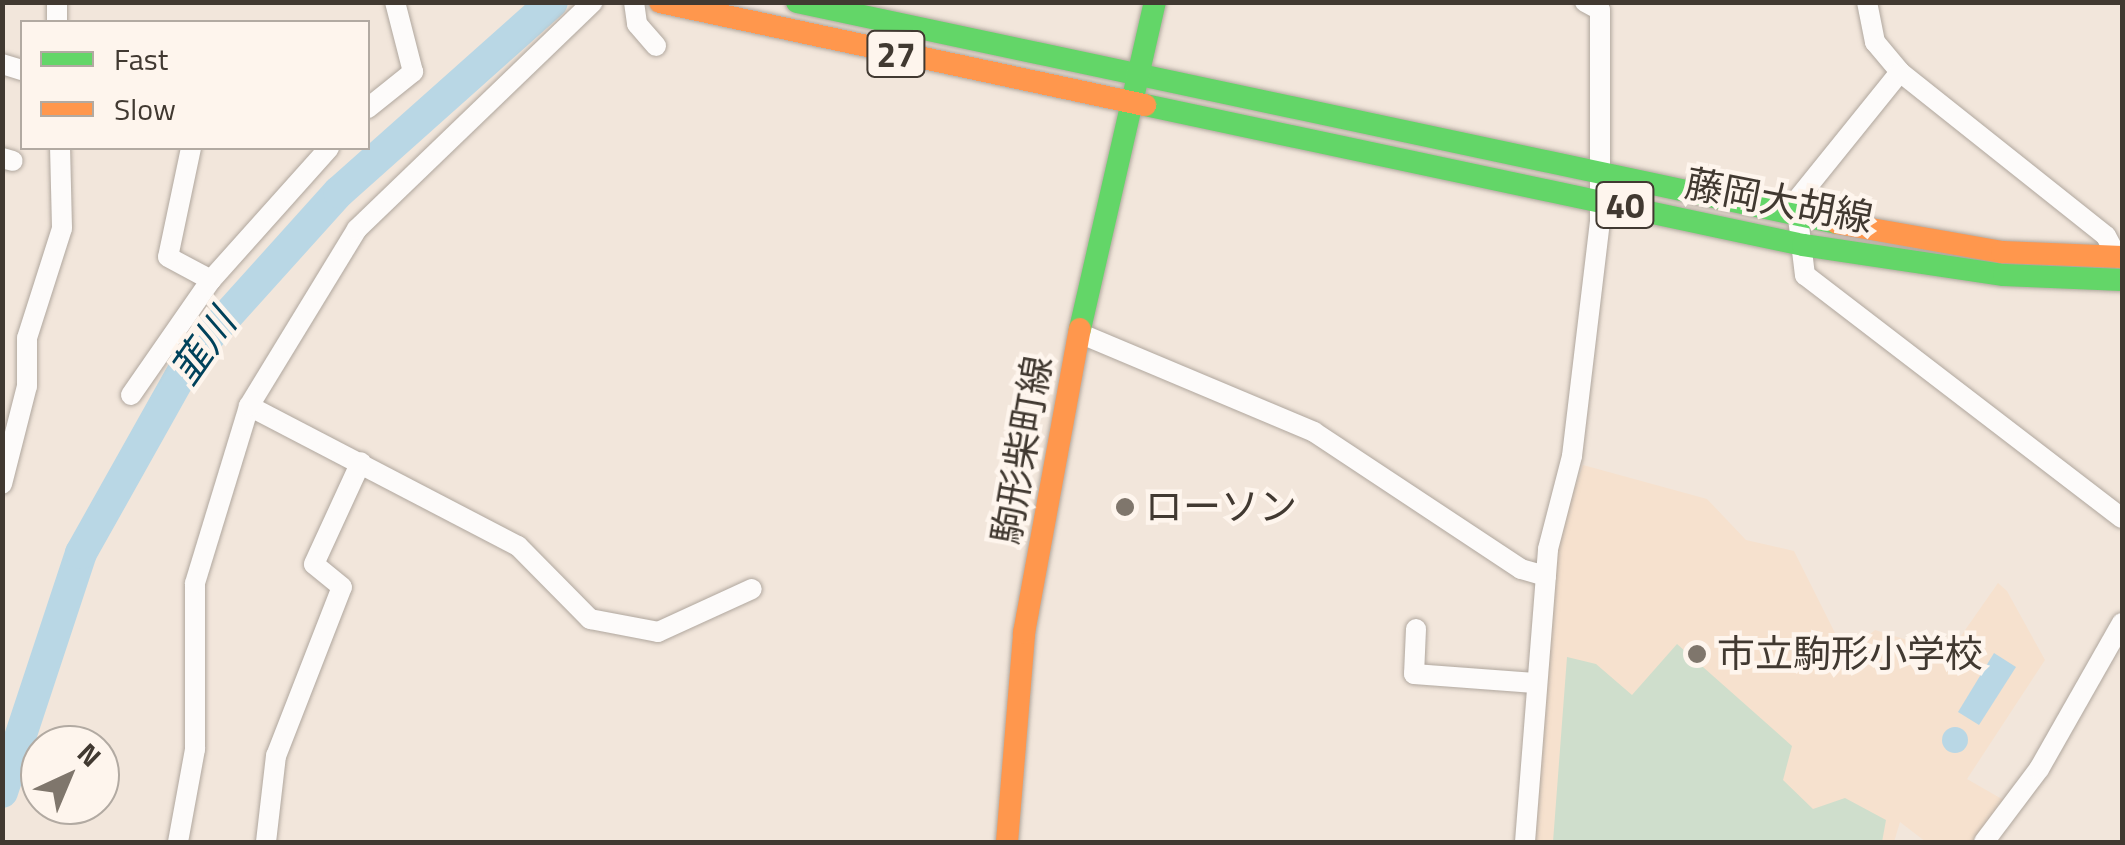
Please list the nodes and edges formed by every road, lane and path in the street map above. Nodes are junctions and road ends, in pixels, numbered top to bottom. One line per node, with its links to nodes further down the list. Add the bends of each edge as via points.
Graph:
1 (395, 2): 12 (street, via 412,72)
2 (593, 2): 26 (street, via 358,229)
3 (634, 2): 9 (street, via 637,24)
4 (660, 2): 13 (main road, 27)
5 (797, 2): 11 (main road, 27)
6 (1155, 2): 11 (main road, 駒形柴町線)
7 (1585, 2): 17 (street, via 1600,10)
8 (1867, 2): 10 (street, via 1875,42)
9 (656, 46)
10 (1900, 72): 19 (street); 21 (street, via 2106,236)
11 (1138, 75): 13 (main road, 駒形柴町線); 17 (main road, 藤岡大胡線 / 40)
12 (371, 100)
13 (1132, 105): 18 (main road, 藤岡大胡線 / 40); 24 (main road, 駒形柴町線)
14 (60, 150): 28 (street, via 62,228 27,338 28,386)
15 (190, 150): 22 (street, via 168,257)
16 (327, 150): 22 (street)
17 (1596, 172): 18 (street); 19 (main road, 藤岡大胡線 / 40)
18 (1600, 202): 20 (main road, 藤岡大胡線 / 40); 30 (street, via 1575,434)
19 (1793, 215): 20 (street); 21 (main road, 藤岡大胡線 / 40, via 2002,252)
20 (1803, 245): 23 (main road, 藤岡大胡線 / 40, via 2004,275); 29 (street, via 1803,269 1820,291)
21 (2120, 257)
22 (212, 280): 25 (street)
23 (2122, 280)
24 (1079, 333): 30 (street, via 1314,432 1521,570); 37 (main road, 駒形柴町線, via 1024,633)
25 (130, 395)
26 (249, 406): 27 (street); 35 (street, via 195,583 196,749)
27 (361, 462): 31 (street, via 518,546 590,619 658,632); 36 (street, via 314,564 342,587 276,756)
28 (2, 484)
29 (2122, 518)
30 (1546, 576): 34 (street)
31 (752, 589)
32 (2122, 624): 39 (street, via 2039,769)
33 (1416, 629): 34 (street, via 1414,674)
34 (1535, 682): 38 (street)
35 (178, 842)
36 (266, 842)
37 (1008, 842)
38 (1525, 842)
39 (1984, 842)

